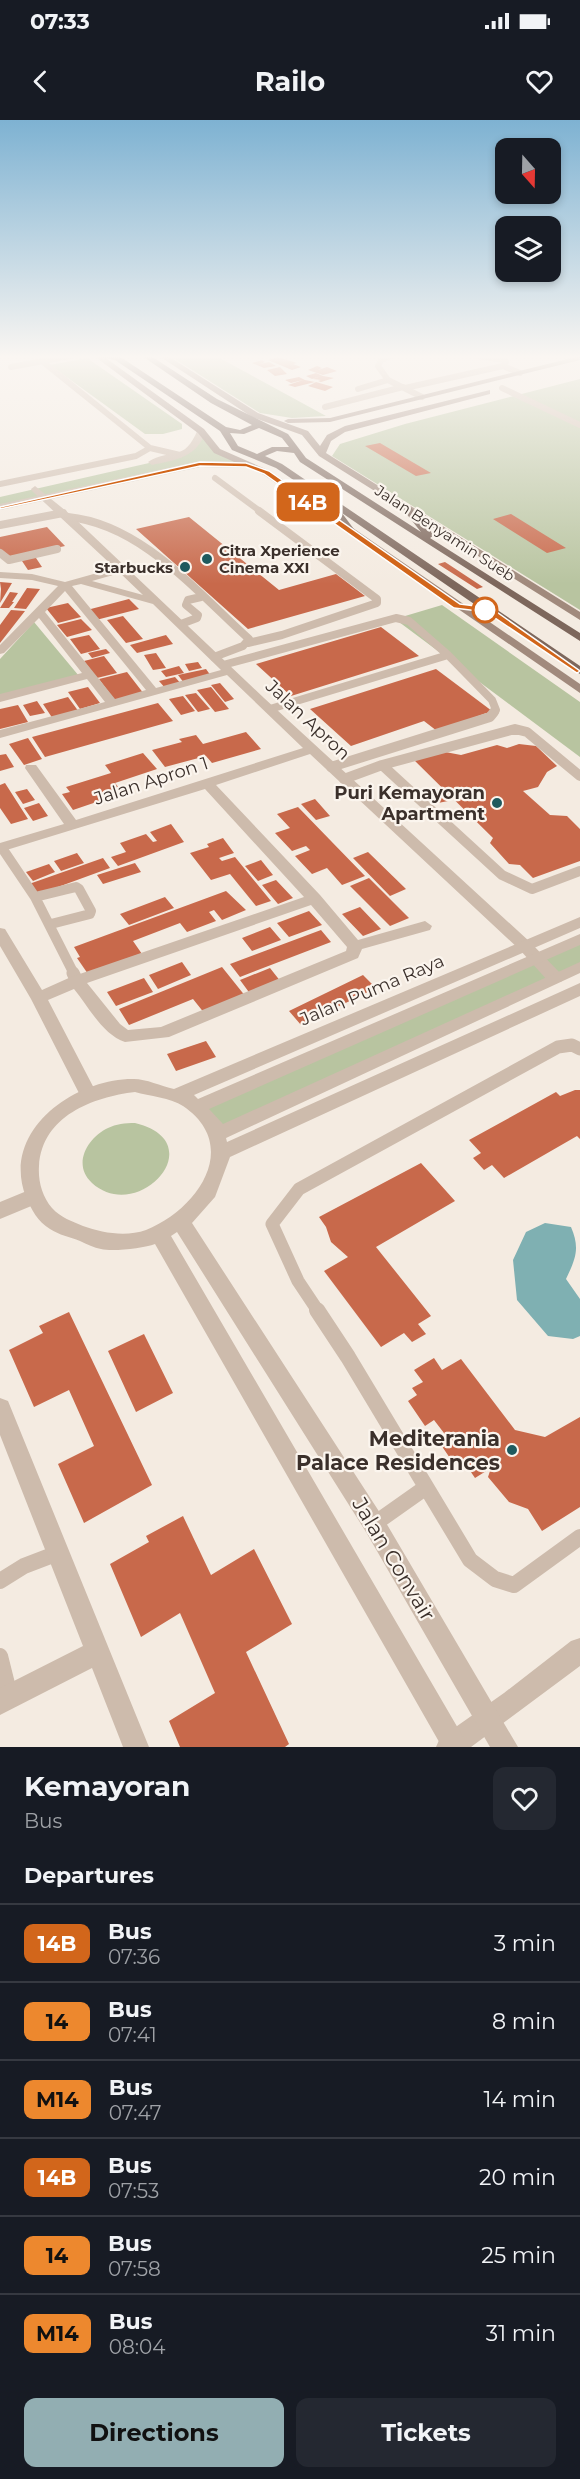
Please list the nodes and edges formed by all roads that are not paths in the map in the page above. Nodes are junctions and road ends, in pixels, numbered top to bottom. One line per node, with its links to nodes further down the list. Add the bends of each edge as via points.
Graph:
1 (201, 431): 11 (street, via 197,446)
2 (132, 432): 8 (lane, via 149,445)
3 (202, 432): 13 (main road, via 217,451)
4 (225, 432): 12 (main road, via 235,448)
5 (275, 432): 9 (main road, Jalan Benyamin Sueb, via 285,436)
6 (303, 432): 10 (main road, Jalan Benyamin Sueb)
7 (340, 432): 10 (main road, via 329,437)
8 (148, 450): 11 (lane); 16 (lane, via 136,456)
9 (294, 451): 12 (main road, via 270,450); 25 (main road, Jalan Benyamin Sueb, via 308,464)
10 (322, 454): 21 (main road, Jalan Benyamin Sueb)
11 (176, 457): 14 (street)
12 (262, 458): 19 (main road)
13 (246, 465): 17 (street, via 206,463); 24 (main road, via 267,473)
14 (126, 468)
15 (215, 478): 40 (lane, via 377,599 377,603)
16 (0, 484)
17 (42, 491): 18 (street); 20 (street); 22 (street, Jalan Apron)
18 (0, 496)
19 (326, 497): 24 (main road); 36 (main road)
20 (0, 507)
21 (406, 507): 25 (main road); 37 (main road, Jalan Benyamin Sueb)
22 (66, 515): 23 (lane); 28 (street, Jalan Apron); 32 (lane, via 103,523 144,544)
23 (0, 525)
24 (351, 532): 34 (main road)
25 (438, 546): 39 (main road, Jalan Benyamin Sueb)
26 (57, 549): 27 (lane, via 9,560)
27 (0, 553)
28 (123, 569): 30 (street); 33 (street, Jalan Apron)
29 (0, 575): 31 (street)
30 (82, 580): 31 (street); 33 (street)
31 (65, 585): 35 (street); 47 (street)
32 (201, 597): 38 (lane, via 188,600 186,605 197,618); 40 (lane, via 249,639)
33 (158, 602): 38 (street, Jalan Apron)
34 (457, 606): 36 (main road); 46 (main road)
35 (38, 610): 41 (street); 45 (street)
36 (488, 610): 44 (main road)
37 (580, 617)
38 (181, 624): 43 (street, Jalan Apron)
39 (580, 638)
40 (248, 643): 43 (lane)
41 (0, 651)
42 (448, 655): 43 (lane, via 409,621 396,618); 50 (lane); 54 (lane, via 492,700 496,710 490,717)
43 (223, 665): 47 (street); 50 (street, Jalan Apron)
44 (580, 671)
45 (88, 675): 48 (street); 49 (street)
46 (580, 689)
47 (154, 693): 49 (street)
48 (0, 698)
49 (112, 703): 51 (street)
50 (270, 709): 52 (street, Jalan Apron)
51 (0, 734)
52 (312, 749): 54 (street, Jalan Apron); 58 (street, Jalan Apron 1)
53 (382, 765): 56 (lane, via 515,729 527,732); 57 (lane); 61 (lane, via 502,875 524,888 532,889)
54 (331, 767): 57 (street, Jalan Apron)
55 (31, 768): 59 (street)
56 (580, 776)
57 (344, 779): 70 (street, Jalan Apron)
58 (208, 784): 59 (street, Jalan Apron 1); 63 (street)
59 (73, 826): 60 (street, Jalan Apron 1)
60 (1, 848): 62 (lane)
61 (580, 871)
62 (35, 897): 65 (lane); 65 (lane, via 76,887 91,911)
63 (315, 898): 69 (street); 73 (street)
64 (580, 922): 70 (street, Jalan Puma Raya)
65 (51, 924): 73 (lane)
66 (425, 926): 69 (street)
67 (0, 933): 75 (street)
68 (580, 939): 70 (street, Jalan Puma Raya)
69 (355, 946): 73 (street, via 348,957 163,1033 125,1035 114,1028)
70 (530, 952): 72 (street, Jalan Apron); 78 (street, Jalan Puma Raya); 79 (street, Jalan Puma Raya)
71 (580, 966): 72 (street)
72 (555, 978): 80 (street)
73 (77, 981): 75 (street)
74 (577, 994): 81 (street)
75 (39, 998): 77 (street)
76 (580, 1049): 87 (lane, via 572,1045 558,1047 299,1189 272,1224 298,1281)
77 (88, 1094): 78 (street, via 135,1085); 82 (street, via 55,1115 34,1146 29,1180)
78 (179, 1094): 79 (street)
79 (198, 1106): 80 (street)
80 (218, 1134): 81 (street)
81 (221, 1153): 84 (street, via 213,1188)
82 (34, 1196): 83 (street); 85 (street, via 53,1221 84,1237 121,1242)
83 (0, 1211)
84 (181, 1222): 85 (street); 88 (street, Jalan Convair)
85 (159, 1233): 97 (street, Jalan Convair)
86 (0, 1408): 90 (street)
87 (425, 1488): 88 (lane); 89 (lane, via 470,1560 495,1580 514,1585)
88 (374, 1524): 96 (street, Jalan Convair)
89 (580, 1537)
90 (58, 1552): 91 (lane); 93 (street)
91 (0, 1581)
92 (580, 1650): 96 (street)
93 (98, 1652): 95 (street); 98 (street)
94 (0, 1656): 95 (lane)
95 (5, 1699)
96 (489, 1720): 97 (street); 99 (street, Jalan Convair)
97 (453, 1746)
98 (136, 1747)
99 (505, 1747)

